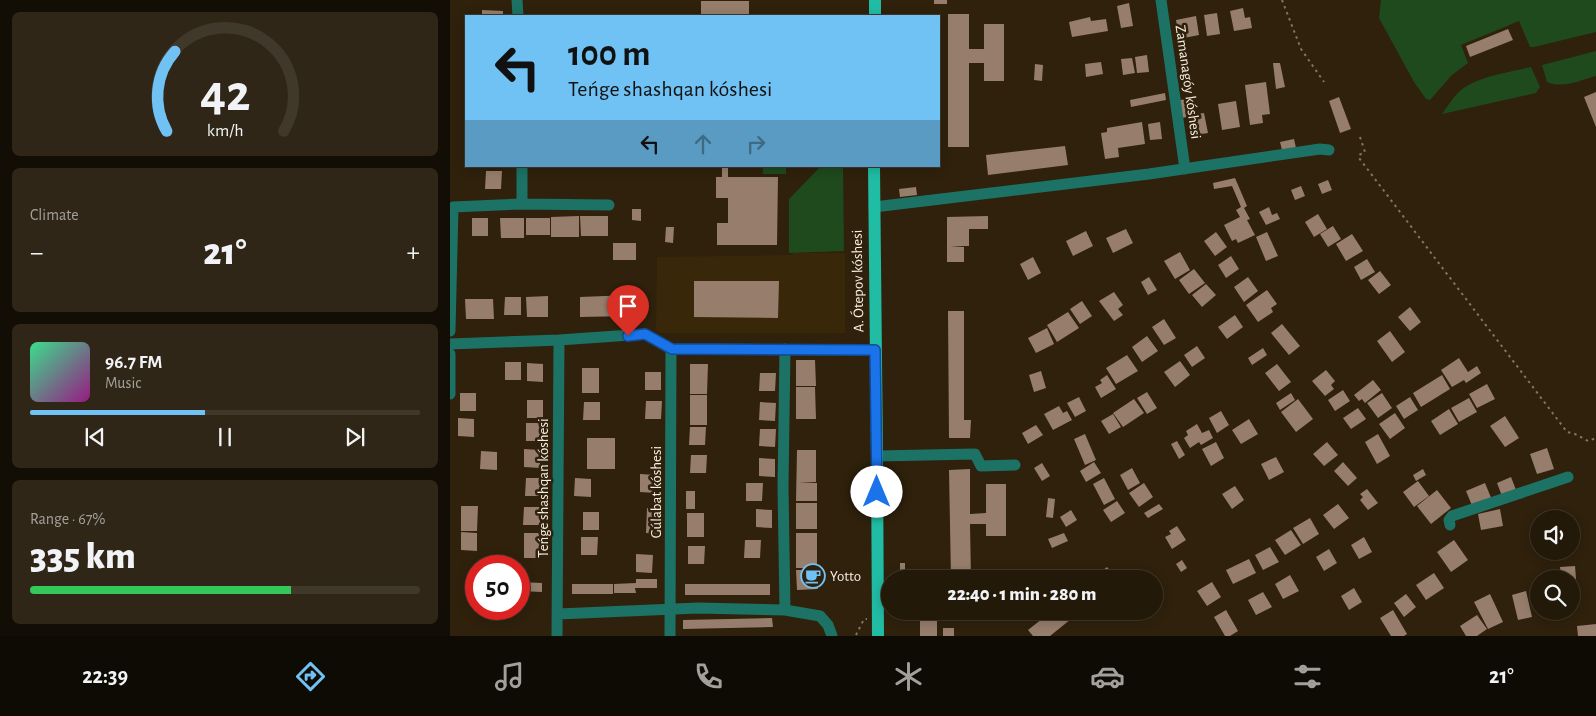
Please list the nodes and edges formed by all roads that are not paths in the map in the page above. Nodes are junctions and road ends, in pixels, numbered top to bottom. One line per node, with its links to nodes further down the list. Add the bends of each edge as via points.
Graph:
1 (517, 0): 4 (street)
2 (875, 0): 5 (main road)
3 (1161, 0): 9 (street, Zamanagóy kóshesi)
4 (518, 15)
5 (875, 15)
6 (1330, 150): 9 (street)
7 (522, 167): 10 (street)
8 (874, 167): 12 (main road, A. Ótepov kóshesi)
9 (1185, 169): 12 (street)
10 (522, 204): 11 (street); 13 (street, via 453,207)
11 (609, 205)
12 (874, 207): 18 (main road, A. Ótepov kóshesi)
13 (450, 331)
14 (559, 340): 15 (street); 16 (street, via 645,334); 27 (street, Teńge shashqan kóshesi)
15 (450, 344)
16 (672, 349): 17 (street); 25 (street, Gúlabat kóshesi)
17 (785, 349): 18 (street); 26 (street)
18 (875, 350): 21 (main road, A. Ótepov kóshesi)
19 (450, 354): 20 (street)
20 (450, 394)
21 (877, 456): 22 (street, via 976,454 981,466); 31 (main road, A. Ótepov kóshesi)
22 (1015, 465)
23 (1568, 477): 24 (street, via 1452,516)
24 (1450, 525)
25 (670, 609): 26 (street); 27 (street); 29 (street, Gúlabat kóshesi)
26 (785, 610): 30 (street, via 820,616)
27 (558, 614): 28 (street, Teńge shashqan kóshesi)
28 (557, 636)
29 (670, 636)
30 (832, 636)
31 (878, 636)

